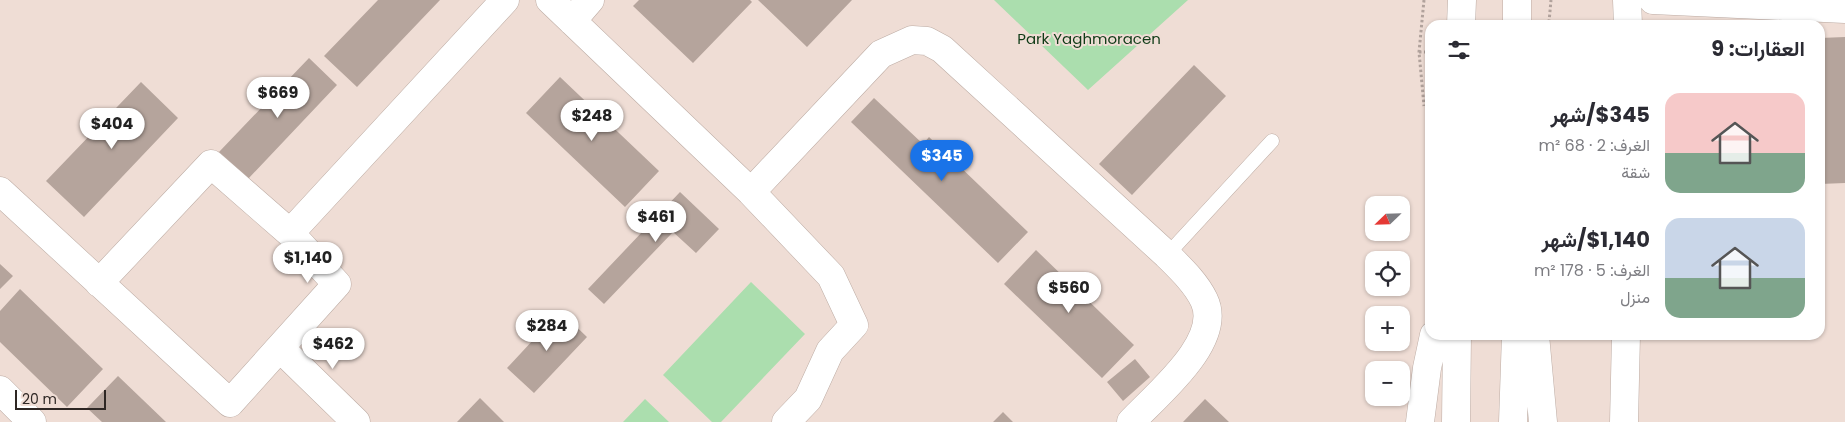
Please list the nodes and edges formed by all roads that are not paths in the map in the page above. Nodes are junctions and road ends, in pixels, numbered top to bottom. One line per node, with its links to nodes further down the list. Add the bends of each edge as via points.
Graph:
1 (505, 0): 16 (main road)
2 (550, 0): 12 (main road)
3 (590, 0): 12 (main road)
4 (1462, 0): 9 (main road)
5 (1517, 0): 10 (main road)
6 (1628, 0): 11 (main road)
7 (1653, 0): 8 (main road)
8 (1845, 9)
9 (1461, 20)
10 (1517, 20)
11 (1628, 20)
12 (572, 21): 15 (main road)
13 (1272, 141): 17 (lane)
14 (0, 191): 18 (main road)
15 (751, 192): 17 (main road, via 881,54 912,40 927,41 942,49); 28 (main road, via 831,276 854,325 830,351 808,399)
16 (290, 233): 18 (main road, via 211,164); 24 (main road, via 337,284)
17 (1168, 255): 29 (main road, via 1204,300 1209,316 1204,338 1184,366)
18 (100, 283): 24 (main road, via 230,403)
19 (1433, 340): 30 (main road)
20 (1457, 340): 31 (main road)
21 (1516, 340): 32 (main road)
22 (1536, 340): 33 (main road)
23 (1626, 340): 34 (main road)
24 (280, 348): 27 (main road)
25 (0, 390): 26 (main road)
26 (32, 422)
27 (356, 422)
28 (786, 422)
29 (1130, 422)
30 (1420, 422)
31 (1456, 422)
32 (1513, 422)
33 (1543, 422)
34 (1624, 422)

